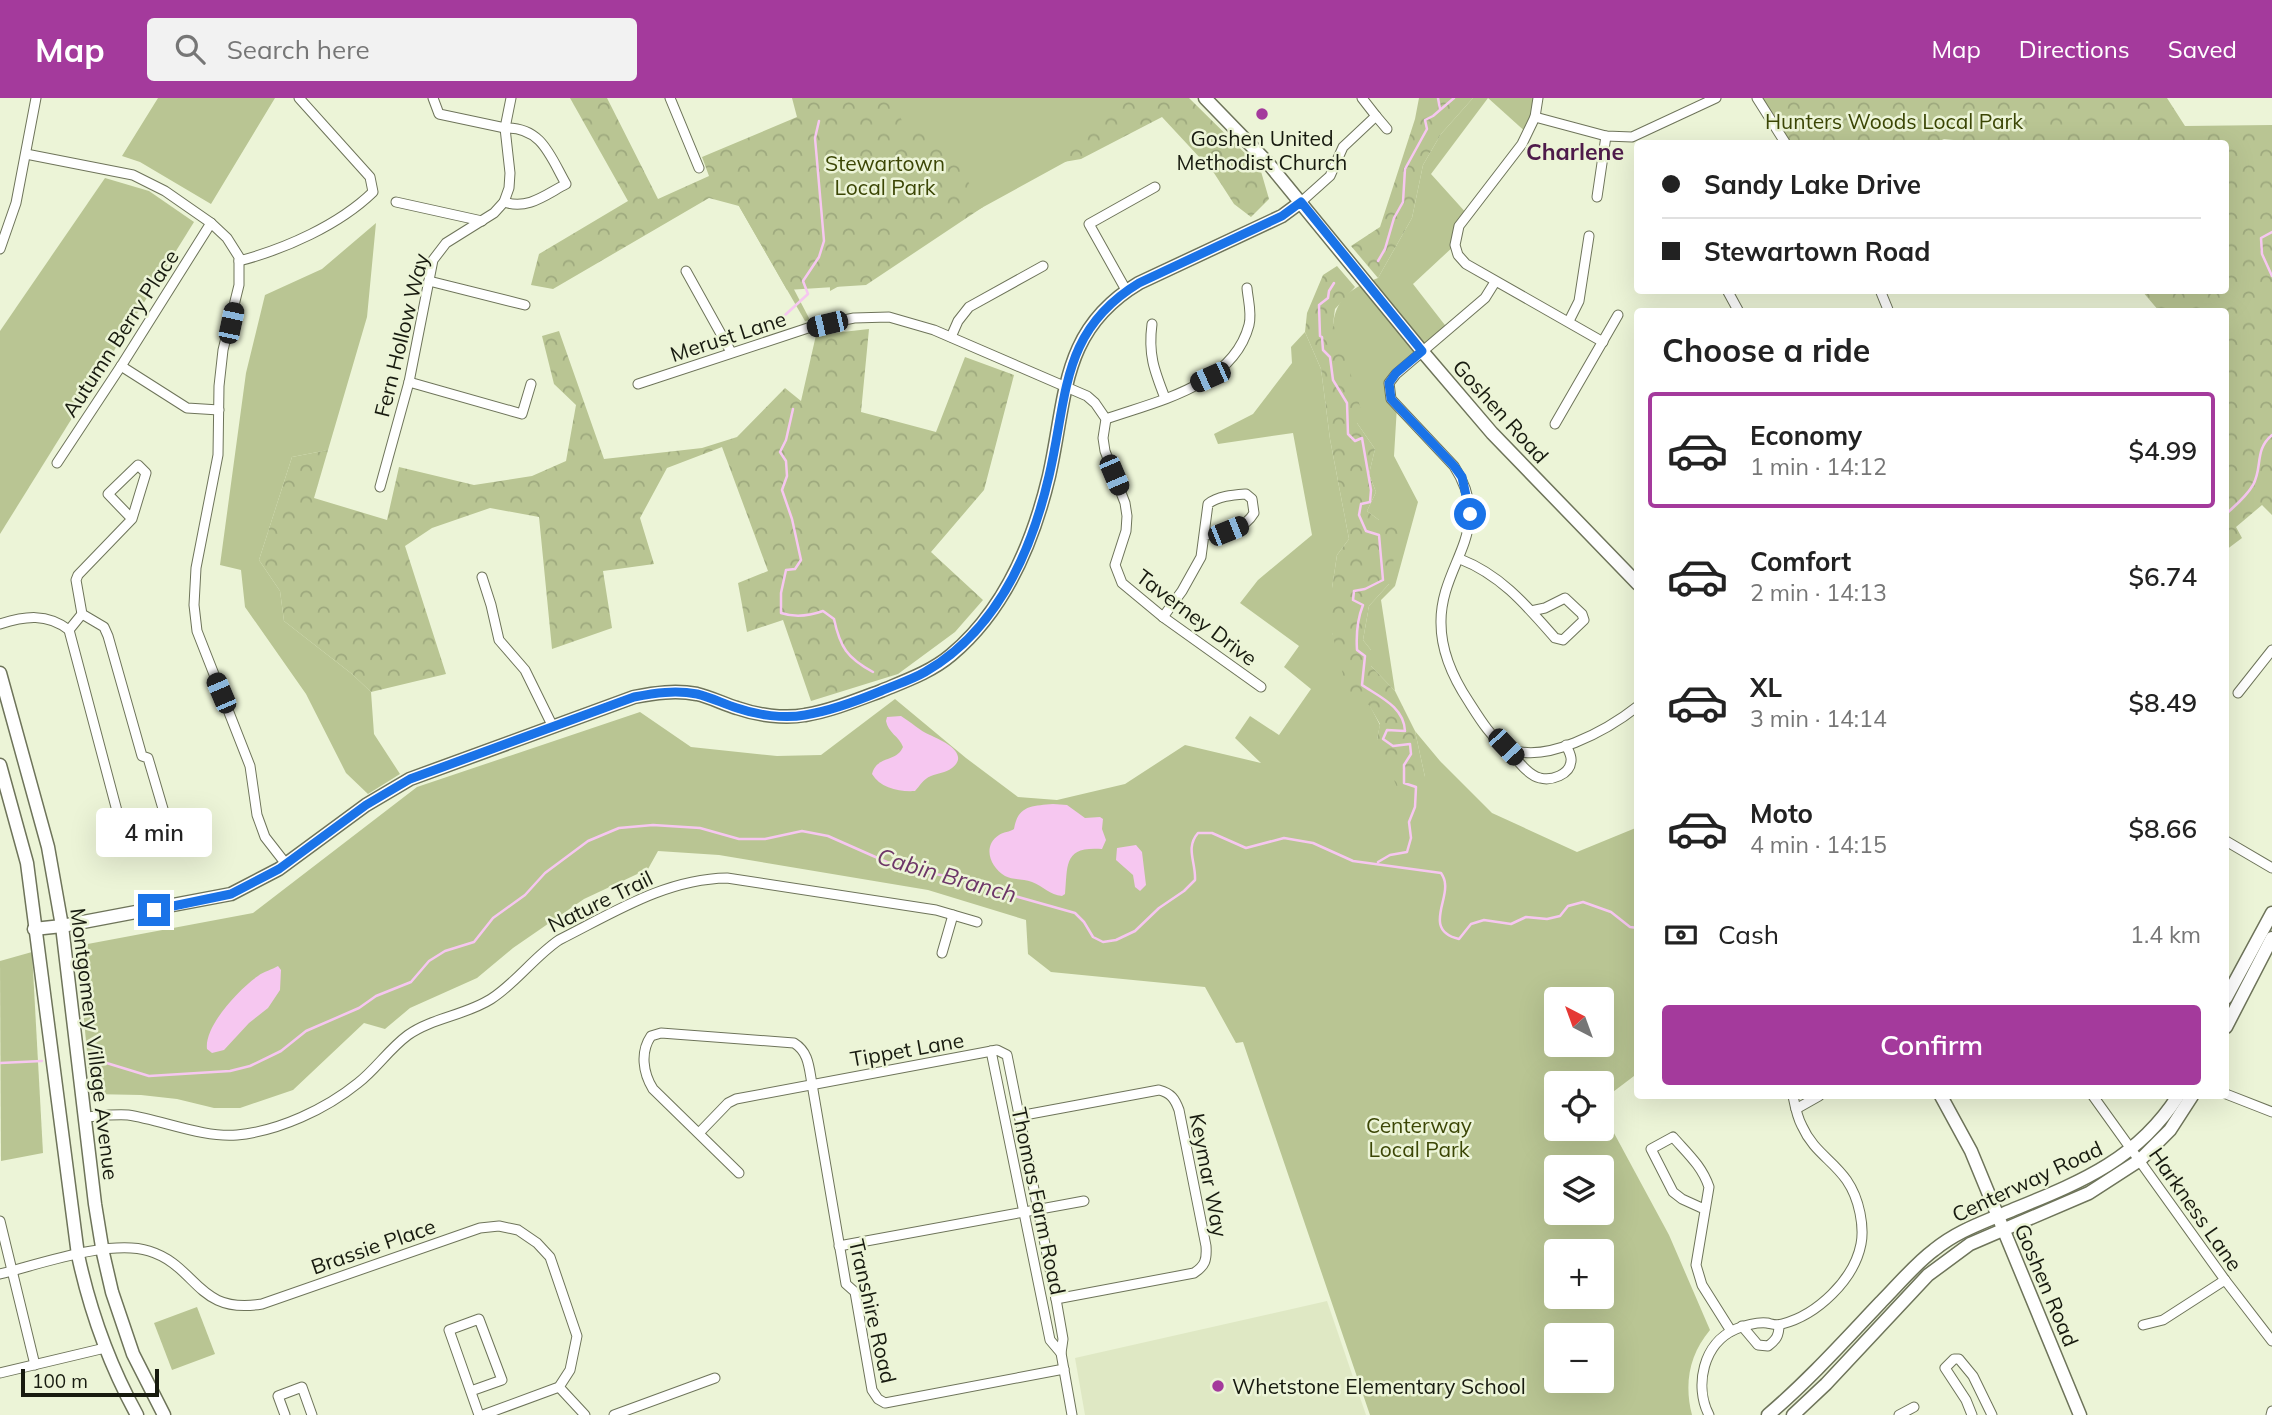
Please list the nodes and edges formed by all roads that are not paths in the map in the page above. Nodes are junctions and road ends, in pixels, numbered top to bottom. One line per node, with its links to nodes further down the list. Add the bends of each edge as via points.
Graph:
1 (36, 98): 17 (street)
2 (299, 98): 28 (street, via 370,177 373,191 363,202 294,244)
3 (433, 98): 13 (street, via 439,114)
4 (511, 98): 13 (street)
5 (670, 98): 18 (street)
6 (1205, 98): 23 (street, Goshen Road)
7 (1362, 98): 11 (street)
8 (1538, 98): 12 (street)
9 (1716, 98): 15 (street, via 1641,135)
10 (1756, 98): 16 (street)
11 (1376, 116): 14 (street); 23 (street, via 1343,147 1330,176)
12 (1535, 117): 15 (street); 32 (street, via 1522,144 1456,236 1458,255)
13 (505, 128): 22 (street, via 510,173); 22 (street, via 523,130 541,140 566,184 533,202)
14 (1387, 129)
15 (1606, 136): 20 (street)
16 (1783, 140)
17 (26, 154): 25 (street, via 133,174); 27 (street)
18 (699, 168)
19 (1156, 187): 34 (street, via 1089,224)
20 (1597, 197)
21 (396, 202): 24 (street)
22 (504, 202): 24 (street, Fern Hollow Way)
23 (1301, 202): 34 (street, via 1282,216); 41 (street, Goshen Road)
24 (482, 220): 31 (street, Fern Hollow Way, via 438,250)
25 (211, 223): 28 (street, via 227,237); 43 (street, Autumn Berry Place)
26 (1589, 236): 37 (street, via 1579,301)
27 (0, 249)
28 (239, 261): 49 (street, via 239,285 223,350)
29 (1043, 266): 39 (street, via 970,307)
30 (686, 271): 42 (street)
31 (429, 281): 35 (street); 44 (street, Fern Hollow Way)
32 (1495, 282): 37 (street); 41 (street, via 1485,298)
33 (1247, 288): 48 (street, via 1249,324 1233,359 1210,377)
34 (1126, 290): 47 (street, via 1098,314 1083,336)
35 (525, 305)
36 (1618, 315): 40 (street)
37 (1569, 321): 40 (street)
38 (1152, 324): 48 (street, via 1151,363)
39 (951, 337): 42 (street, Merust Lane, via 889,317 854,318); 47 (street, Merust Lane)
40 (1603, 342): 51 (street)
41 (1422, 351): 56 (street, via 1396,373 1388,391 1462,477 1470,514); 58 (street, Goshen Road, via 1492,433)
42 (731, 352): 46 (street, Merust Lane)
43 (121, 366): 49 (street, via 187,408); 52 (street, Autumn Berry Place)
44 (409, 382): 45 (street, via 522,414); 53 (street, Fern Hollow Way)
45 (531, 384)
46 (638, 384)
47 (1066, 388): 50 (street, via 1087,396); 69 (street, via 1048,478 1016,570 982,625 950,656 861,699 805,715 741,710 698,694 665,691 634,697)
48 (1166, 398): 50 (street)
49 (219, 410): 74 (street, via 218,455 195,568 197,631 250,766 265,837)
50 (1106, 419): 61 (street, Taverney Drive, via 1105,451 1127,516 1115,558 1116,573 1130,592)
51 (1555, 424)
52 (57, 463)
53 (380, 487)
54 (132, 519): 54 (street, via 108,494 138,464 146,473); 60 (street, via 78,575)
55 (1205, 535): 55 (street, via 1206,511 1212,500 1246,494 1252,499 1254,513 1242,526); 61 (street, via 1201,557)
56 (1460, 559): 59 (street, via 1499,579); 71 (street, via 1442,602 1443,644 1462,691)
57 (482, 577): 69 (street, via 499,640 525,670)
58 (1634, 580)
59 (1531, 611): 59 (street, via 1559,640 1584,620 1565,598)
60 (82, 614): 63 (street); 63 (street, via 104,627 108,636 142,756 148,758 166,819 121,826)
61 (1163, 617): 66 (street, Taverney Drive)
62 (0, 624): 63 (street, via 41,617)
63 (69, 630)
64 (2272, 650): 67 (street)
65 (0, 673): 79 (street, Montgomery Village Avenue, via 48,847)
66 (1261, 687)
67 (2238, 693)
68 (1634, 709): 70 (street)
69 (554, 726): 74 (street, via 410,779)
70 (1566, 745): 71 (street, via 1539,753); 71 (street, via 1572,759 1569,767 1551,779 1530,773)
71 (1506, 747)
72 (0, 765): 80 (street, Montgomery Village Avenue, via 27,863)
73 (2229, 843): 75 (street)
74 (286, 864): 79 (street, via 231,894)
75 (2272, 868)
76 (2272, 913): 83 (street)
77 (953, 915): 78 (street, Nature Trail); 82 (street); 98 (street, Nature Trail, via 727,878 703,878 659,891 559,940 488,1001 411,1033 332,1102 274,1127 237,1135 216,1134 128,1115)
78 (977, 922)
79 (62, 926): 80 (street); 98 (street, Montgomery Village Avenue)
80 (34, 929): 112 (street, Montgomery Village Avenue)
81 (2271, 942): 84 (street)
82 (942, 953)
83 (2229, 992)
84 (2230, 1009)
85 (991, 1051): 86 (street, Tippet Lane); 87 (street, Tippet Lane); 106 (street, Thomas Farm Road)
86 (1007, 1055): 97 (street, Thomas Farm Road)
87 (812, 1084): 99 (street, via 736,1099); 99 (street, Transhire Road, via 807,1057 794,1043 651,1035 645,1044 645,1076); 110 (street, Transhire Road)
88 (2229, 1095): 96 (street)
89 (1794, 1099): 95 (street)
90 (1814, 1099): 95 (street)
91 (1943, 1099): 107 (street, Goshen Road, via 1971,1151)
92 (2095, 1099): 100 (street, Harkness Lane)
93 (2176, 1099): 100 (street, Centerway Road)
94 (2190, 1099): 101 (street, Centerway Road, via 2170,1130)
95 (1796, 1109): 117 (street, via 1802,1128 1854,1191 1861,1245 1838,1288 1802,1315)
96 (2272, 1112)
97 (1019, 1116): 104 (street, Thomas Farm Road); 116 (street, Keymar Way, via 1159,1090 1175,1099 1179,1110 1206,1246 1203,1267 1194,1273)
98 (85, 1117): 111 (street, Montgomery Village Avenue)
99 (699, 1133): 102 (street, Transhire Road)
100 (2132, 1149): 101 (street, Harkness Lane); 107 (street, Centerway Road, via 2089,1177)
101 (2140, 1160): 109 (street, Centerway Road, via 2090,1193); 115 (street, Harkness Lane)
102 (739, 1173)
103 (1084, 1201): 104 (street)
104 (1039, 1209): 106 (street); 116 (street, Thomas Farm Road)
105 (1704, 1209): 105 (street, via 1709,1187 1698,1164 1673,1137 1651,1149 1673,1192); 120 (street, via 1696,1265 1702,1285)
106 (1022, 1212): 110 (street); 123 (street, Thomas Farm Road, via 1050,1340)
107 (1997, 1216): 109 (street, Goshen Road); 140 (street, Centerway Road, via 1964,1229 1932,1251 1801,1387)
108 (0, 1221): 113 (street)
109 (2004, 1231): 141 (street, Centerway Road, via 1969,1244 1944,1261); 145 (street, Goshen Road)
110 (839, 1246): 125 (street, Transhire Road, via 846,1284 855,1292 872,1390 885,1403)
111 (103, 1250): 112 (street, Brassie Place); 128 (street, Brassie Place, via 150,1251 172,1263 214,1299 249,1306 480,1228 518,1230 550,1257 577,1336 570,1370); 132 (street, Montgomery Village Avenue, via 133,1354)
112 (78, 1255): 113 (street, Brassie Place); 122 (street, Montgomery Village Avenue)
113 (12, 1271): 114 (street, Brassie Place); 124 (street)
114 (0, 1274)
115 (2225, 1280): 118 (street, via 2163,1320); 121 (street, Harkness Lane)
116 (1056, 1299): 123 (street, Thomas Farm Road)
117 (1779, 1325): 119 (street); 119 (street, via 1779,1334 1768,1346 1758,1345)
118 (2143, 1325)
119 (1742, 1326): 120 (street)
120 (1731, 1331): 139 (street, via 1711,1351 1702,1376 1701,1392)
121 (2272, 1341)
122 (105, 1348): 124 (street); 131 (street, Montgomery Village Avenue)
123 (1061, 1353): 125 (street, Thomas Farm Road)
124 (34, 1365): 126 (street)
125 (1065, 1369): 138 (street, Thomas Farm Road)
126 (0, 1373)
127 (715, 1378): 137 (street)
128 (558, 1387): 135 (street); 136 (street)
129 (471, 1391): 129 (street, via 449,1330 479,1320 502,1380); 135 (street)
130 (1914, 1407): 142 (street)
131 (137, 1415)
132 (164, 1415)
133 (285, 1415): 134 (street, via 278,1396 302,1387)
134 (312, 1415)
135 (481, 1415)
136 (585, 1415)
137 (614, 1415)
138 (1072, 1415)
139 (1709, 1415)
140 (1768, 1415)
141 (1793, 1415)
142 (1899, 1415)
143 (1972, 1415): 144 (street, via 1945,1368 1954,1359 1973,1376)
144 (1992, 1415)
145 (2080, 1415)

